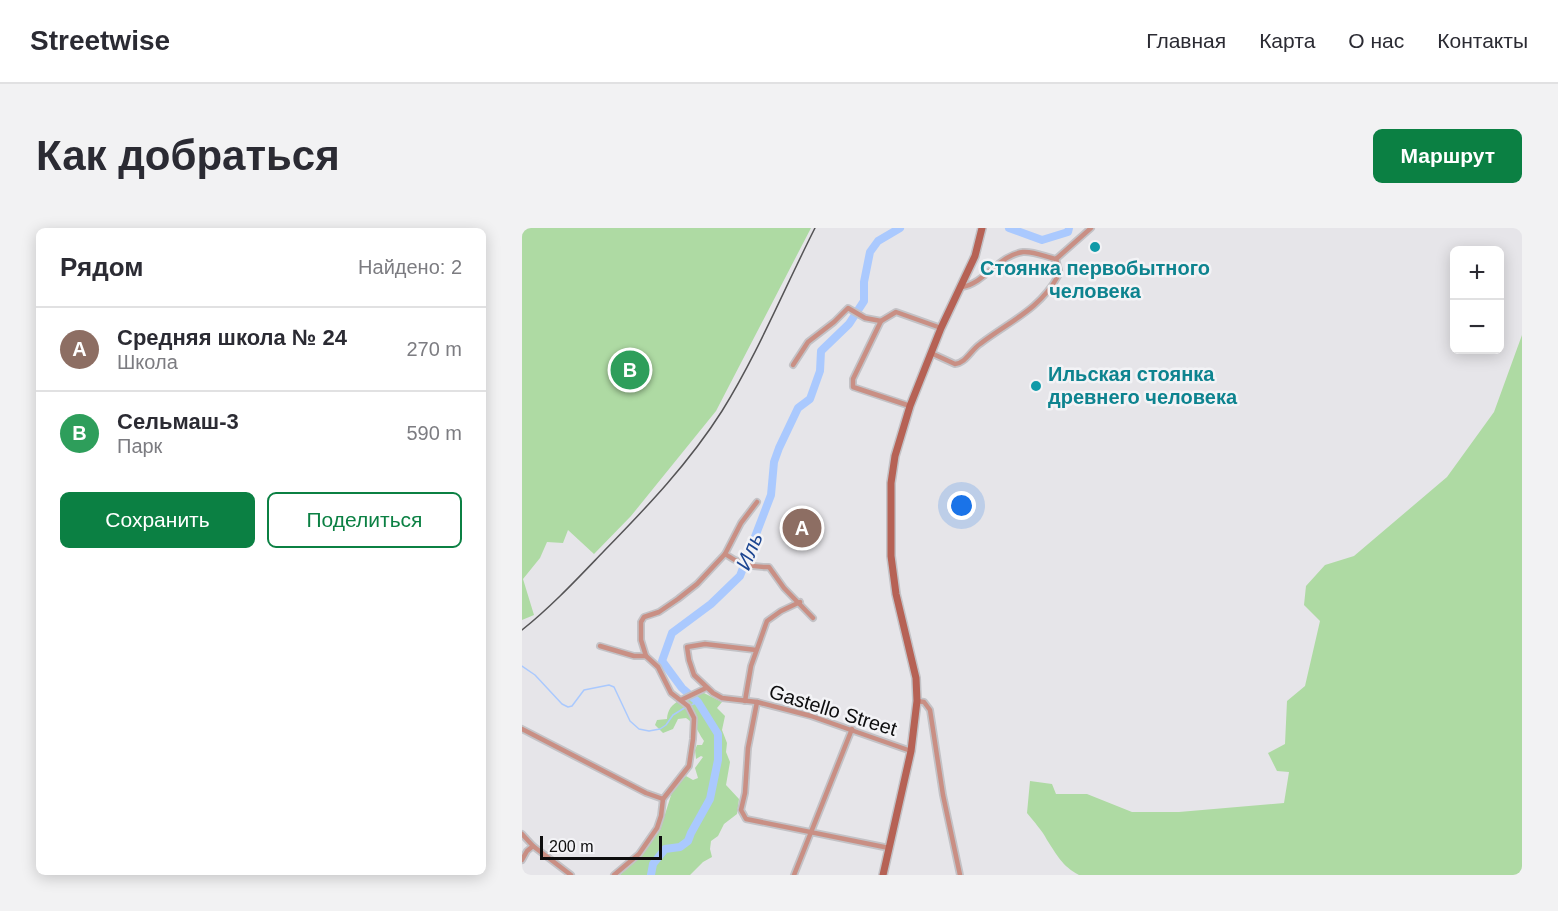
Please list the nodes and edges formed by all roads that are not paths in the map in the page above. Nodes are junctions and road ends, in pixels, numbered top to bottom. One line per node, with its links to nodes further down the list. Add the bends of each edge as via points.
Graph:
1 (982, 228): 4 (street)
2 (1091, 228): 3 (street)
3 (1056, 259): 4 (street, via 1021,252); 7 (street, via 1059,276 1036,305 981,343 963,361 955,364)
4 (962, 287): 6 (street)
5 (881, 321): 6 (street, via 896,312); 8 (street, via 865,318 848,308 808,342); 9 (street, via 852,384)
6 (941, 328): 7 (street)
7 (931, 353): 9 (street)
8 (793, 365)
9 (910, 405): 20 (street, via 891,483 891,556 916,678)
10 (757, 502): 11 (street)
11 (725, 554): 12 (street, via 753,568 769,567); 16 (street, via 678,599 644,617 641,640)
12 (800, 602): 13 (street); 15 (street, Gastello Street, via 766,621)
13 (813, 618)
14 (600, 646): 16 (street)
15 (756, 650): 17 (street, via 705,644 687,647 694,675); 19 (street, Gastello Street)
16 (646, 656): 18 (street, via 658,667 671,693)
17 (706, 688): 18 (street); 19 (street, Gastello Street, via 722,698)
18 (681, 700): 25 (street, via 694,718 689,766)
19 (745, 700): 21 (street, Gastello Street)
20 (917, 701): 24 (street); 35 (street, via 924,702 930,710)
21 (757, 702): 23 (street, Gastello Street); 26 (street, via 741,810 746,819)
22 (522, 729): 25 (street)
23 (852, 729): 24 (street, Gastello Street); 26 (street)
24 (911, 751): 29 (street)
25 (663, 799): 32 (street, via 652,837)
26 (812, 832): 29 (street); 33 (street)
27 (522, 834): 28 (street)
28 (533, 846): 30 (street); 31 (street)
29 (889, 849): 34 (street)
30 (522, 860)
31 (571, 875)
32 (614, 875)
33 (794, 875)
34 (883, 875)
35 (960, 875)

